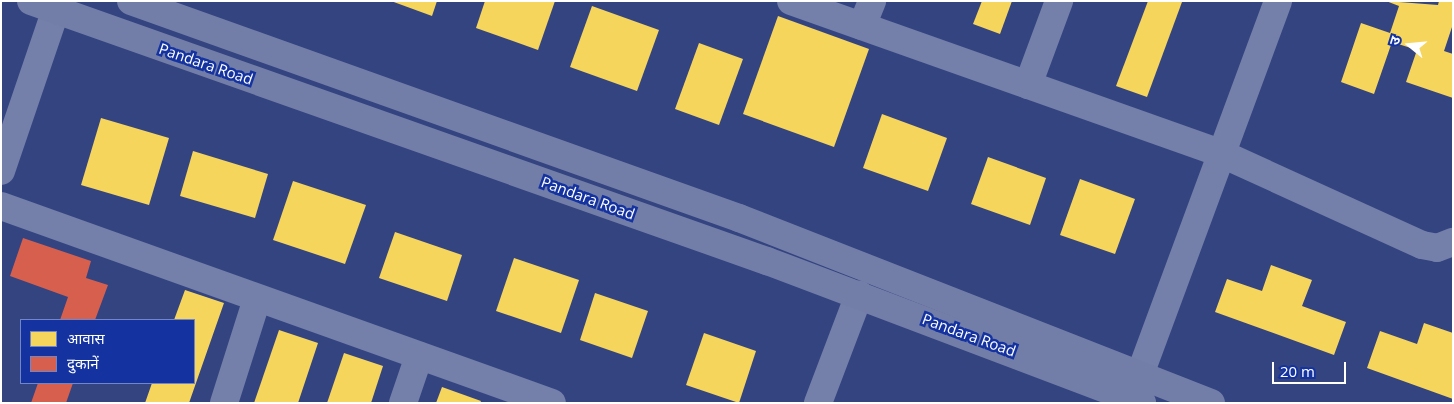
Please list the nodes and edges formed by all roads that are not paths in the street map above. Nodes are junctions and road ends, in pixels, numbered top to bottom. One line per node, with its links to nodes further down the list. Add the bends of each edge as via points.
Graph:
1 (131, 1): 16 (main road, Pandara Road, via 739,218)
2 (792, 1): 7 (street)
3 (872, 1): 7 (street)
4 (1059, 1): 8 (street)
5 (1278, 1): 9 (street)
6 (48, 4): 10 (street); 13 (main road, Pandara Road)
7 (862, 26): 8 (street)
8 (1028, 85): 9 (street)
9 (1220, 153): 12 (street, via 1422,245 1436,248); 16 (street)
10 (1, 171)
11 (1, 206): 14 (street)
12 (1453, 242)
13 (858, 295): 16 (main road, Pandara Road); 20 (street)
14 (257, 299): 15 (street); 17 (street)
15 (419, 356): 18 (street); 19 (street)
16 (1138, 392): 21 (main road, Pandara Road)
17 (224, 403)
18 (403, 403)
19 (552, 403)
20 (818, 403)
21 (1210, 403)

